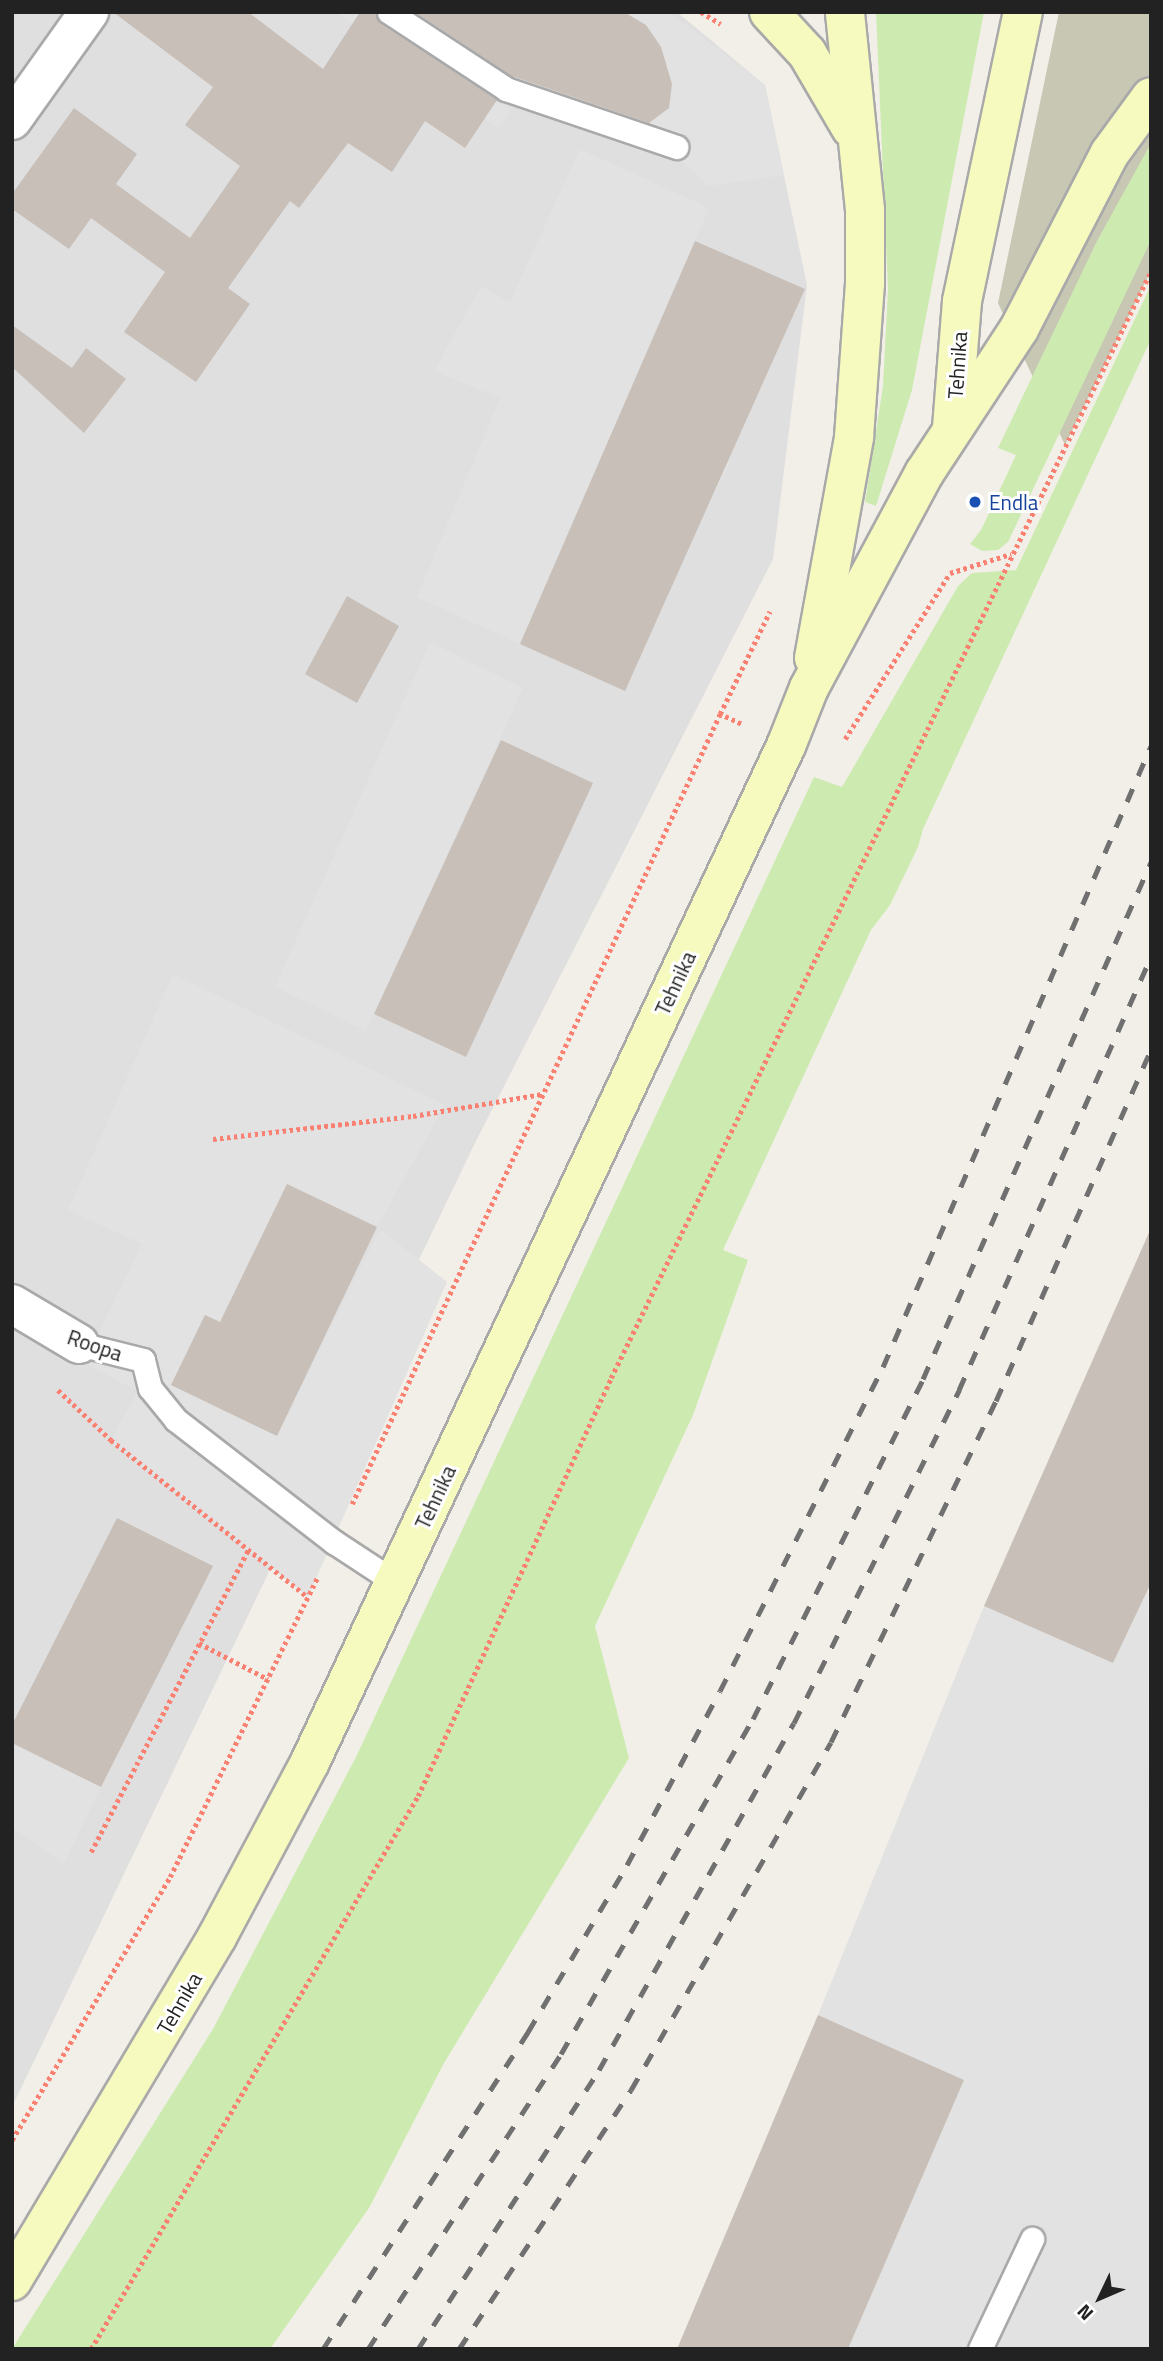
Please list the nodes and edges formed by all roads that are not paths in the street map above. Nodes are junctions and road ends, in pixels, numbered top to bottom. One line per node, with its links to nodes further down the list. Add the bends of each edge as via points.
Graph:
1 (89, 12): 7 (street)
2 (389, 12): 9 (lane, via 506,89)
3 (769, 12): 8 (main road, via 807,53)
4 (845, 12): 8 (main road, Tehnika)
5 (1023, 12): 10 (main road, Tehnika, via 962,301)
6 (1151, 97): 10 (main road, via 1110,152 1019,329)
7 (12, 120)
8 (857, 139): 11 (main road, Tehnika, via 865,210 865,283 853,437)
9 (676, 147)
10 (952, 430): 11 (main road, Tehnika)
11 (808, 688): 14 (main road, Tehnika, via 786,746)
12 (12, 1304): 13 (street, Roopa)
13 (79, 1344): 14 (lane, Roopa, via 143,1360 150,1388 176,1420 334,1542)
14 (395, 1582): 16 (main road, Tehnika, via 310,1762 217,1937)
15 (1032, 2239): 17 (lane)
16 (12, 2281)
17 (980, 2349)

